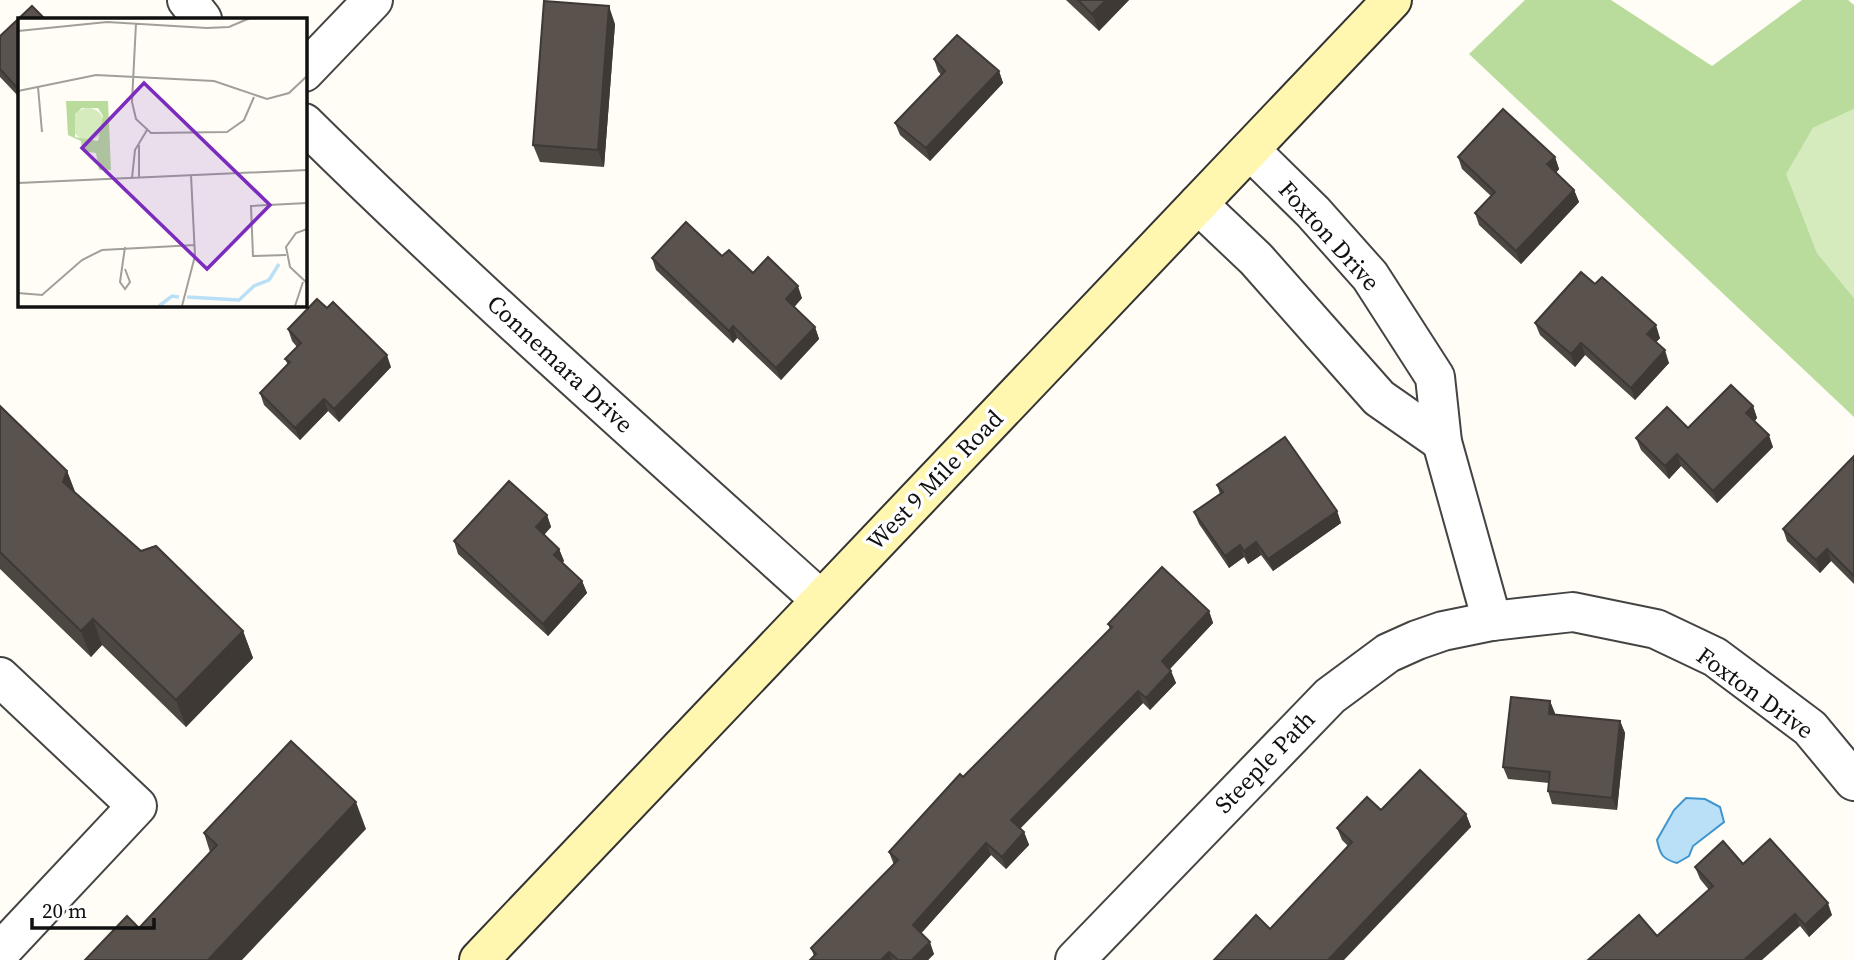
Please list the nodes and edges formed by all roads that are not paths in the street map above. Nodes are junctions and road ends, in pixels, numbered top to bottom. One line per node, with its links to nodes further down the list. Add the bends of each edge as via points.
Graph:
1 (187, 0): 4 (street)
2 (373, 0): 5 (street)
3 (1392, 0): 7 (street, West 9 Mile Road)
4 (201, 18)
5 (306, 70)
6 (306, 125): 10 (street, Connemara Drive)
7 (1250, 150): 8 (street, West 9 Mile Road); 9 (street, Foxton Drive, via 1370,276 1435,377)
8 (1198, 204): 9 (street, via 1264,269 1379,398); 10 (street, West 9 Mile Road)
9 (1442, 442): 11 (street, Foxton Drive)
10 (821, 600): 15 (street, West 9 Mile Road)
11 (1492, 621): 13 (street, Foxton Drive, via 1573,612 1656,629 1715,657 1810,728); 16 (street, Steeple Path, via 1417,639 1388,653 1330,696)
12 (0, 677): 14 (street, via 137,806)
13 (1854, 781)
14 (0, 952)
15 (479, 960)
16 (1075, 960)

